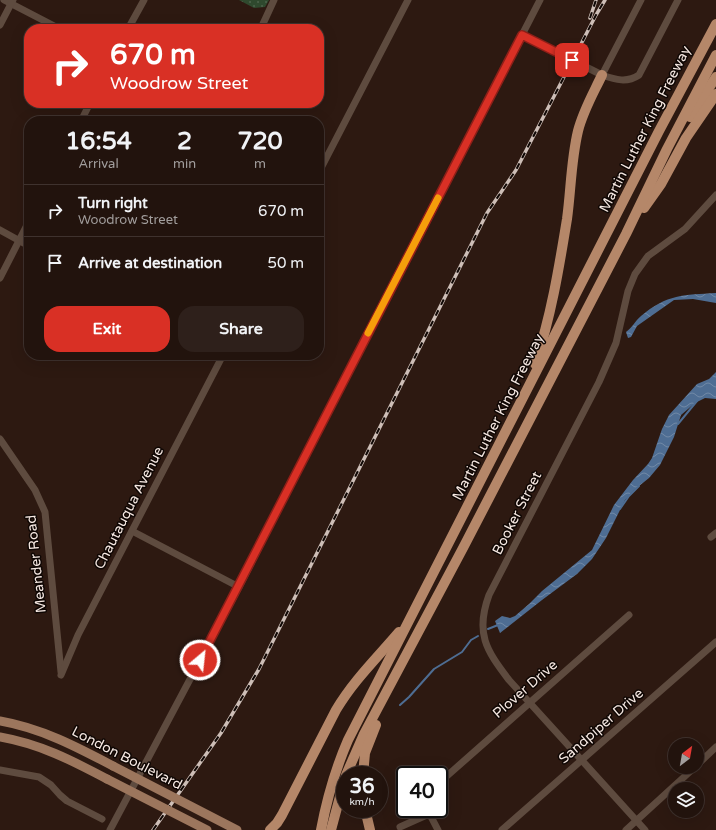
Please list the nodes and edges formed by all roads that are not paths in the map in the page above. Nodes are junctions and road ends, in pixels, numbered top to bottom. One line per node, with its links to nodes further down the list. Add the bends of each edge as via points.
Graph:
1 (144, 0): 10 (street)
2 (274, 0): 11 (street)
3 (408, 0): 19 (street)
4 (540, 0): 13 (street)
5 (641, 0): 15 (street)
6 (678, 0): 15 (street, via 639,75 626,81)
7 (9, 1): 8 (street); 9 (street)
8 (0, 24)
9 (51, 24)
10 (131, 24)
11 (263, 24)
12 (716, 24): 28 (highway, Martin Luther King Freeway)
13 (522, 35): 15 (street); 31 (street)
14 (716, 55): 18 (highway)
15 (602, 76): 28 (highway, via 578,132 554,295 542,343)
16 (716, 77): 18 (highway)
17 (716, 94): 23 (highway, via 686,138 661,184)
18 (667, 149): 23 (highway, Martin Luther King Freeway)
19 (324, 162)
20 (716, 195): 37 (street, Booker Street, via 685,229 648,256 635,274 628,291 616,343 602,376 487,600 482,615 488,651)
21 (0, 230): 24 (street)
22 (24, 230): 24 (street)
23 (626, 234): 35 (highway, Martin Luther King Freeway)
24 (19, 240): 25 (street); 26 (street)
25 (24, 243)
26 (0, 278)
27 (220, 360): 30 (street, Chautauqua Avenue)
28 (524, 397): 32 (highway, Martin Luther King Freeway)
29 (0, 439): 36 (street, Meander Road, via 35,490 45,512)
30 (132, 531): 31 (street); 36 (street, Chautauqua Avenue, via 78,635)
31 (239, 587): 55 (street)
32 (419, 603): 58 (highway, via 399,632 346,694 282,815); 59 (highway, Martin Luther King Freeway, via 348,740 331,786)
33 (629, 615): 37 (street, Plover Drive)
34 (716, 642): 42 (street, Sandpiper Drive)
35 (400, 666): 43 (highway, Martin Luther King Freeway); 44 (highway, via 368,744)
36 (61, 675)
37 (530, 703): 42 (street, Booker Street); 47 (street, Plover Drive)
38 (0, 722): 57 (main road, London Boulevard, bridge, via 47,734)
39 (0, 737): 56 (main road, London Boulevard, bridge, via 47,750)
40 (716, 747): 41 (street)
41 (704, 758)
42 (581, 760): 53 (street, Booker Street); 63 (street, Sandpiper Drive)
43 (350, 766)
44 (364, 766)
45 (0, 770): 52 (street, via 39,777 67,801)
46 (687, 774): 53 (street)
47 (448, 775)
48 (336, 811): 60 (highway)
49 (367, 818): 61 (highway)
50 (416, 818): 54 (street)
51 (432, 818): 62 (street)
52 (102, 819)
53 (636, 820): 64 (street); 65 (street, Booker Street)
54 (400, 827)
55 (110, 830)
56 (207, 830)
57 (237, 830)
58 (270, 830)
59 (321, 830)
60 (331, 830)
61 (370, 830)
62 (438, 830)
63 (502, 830)
64 (626, 830)
65 (644, 830)

